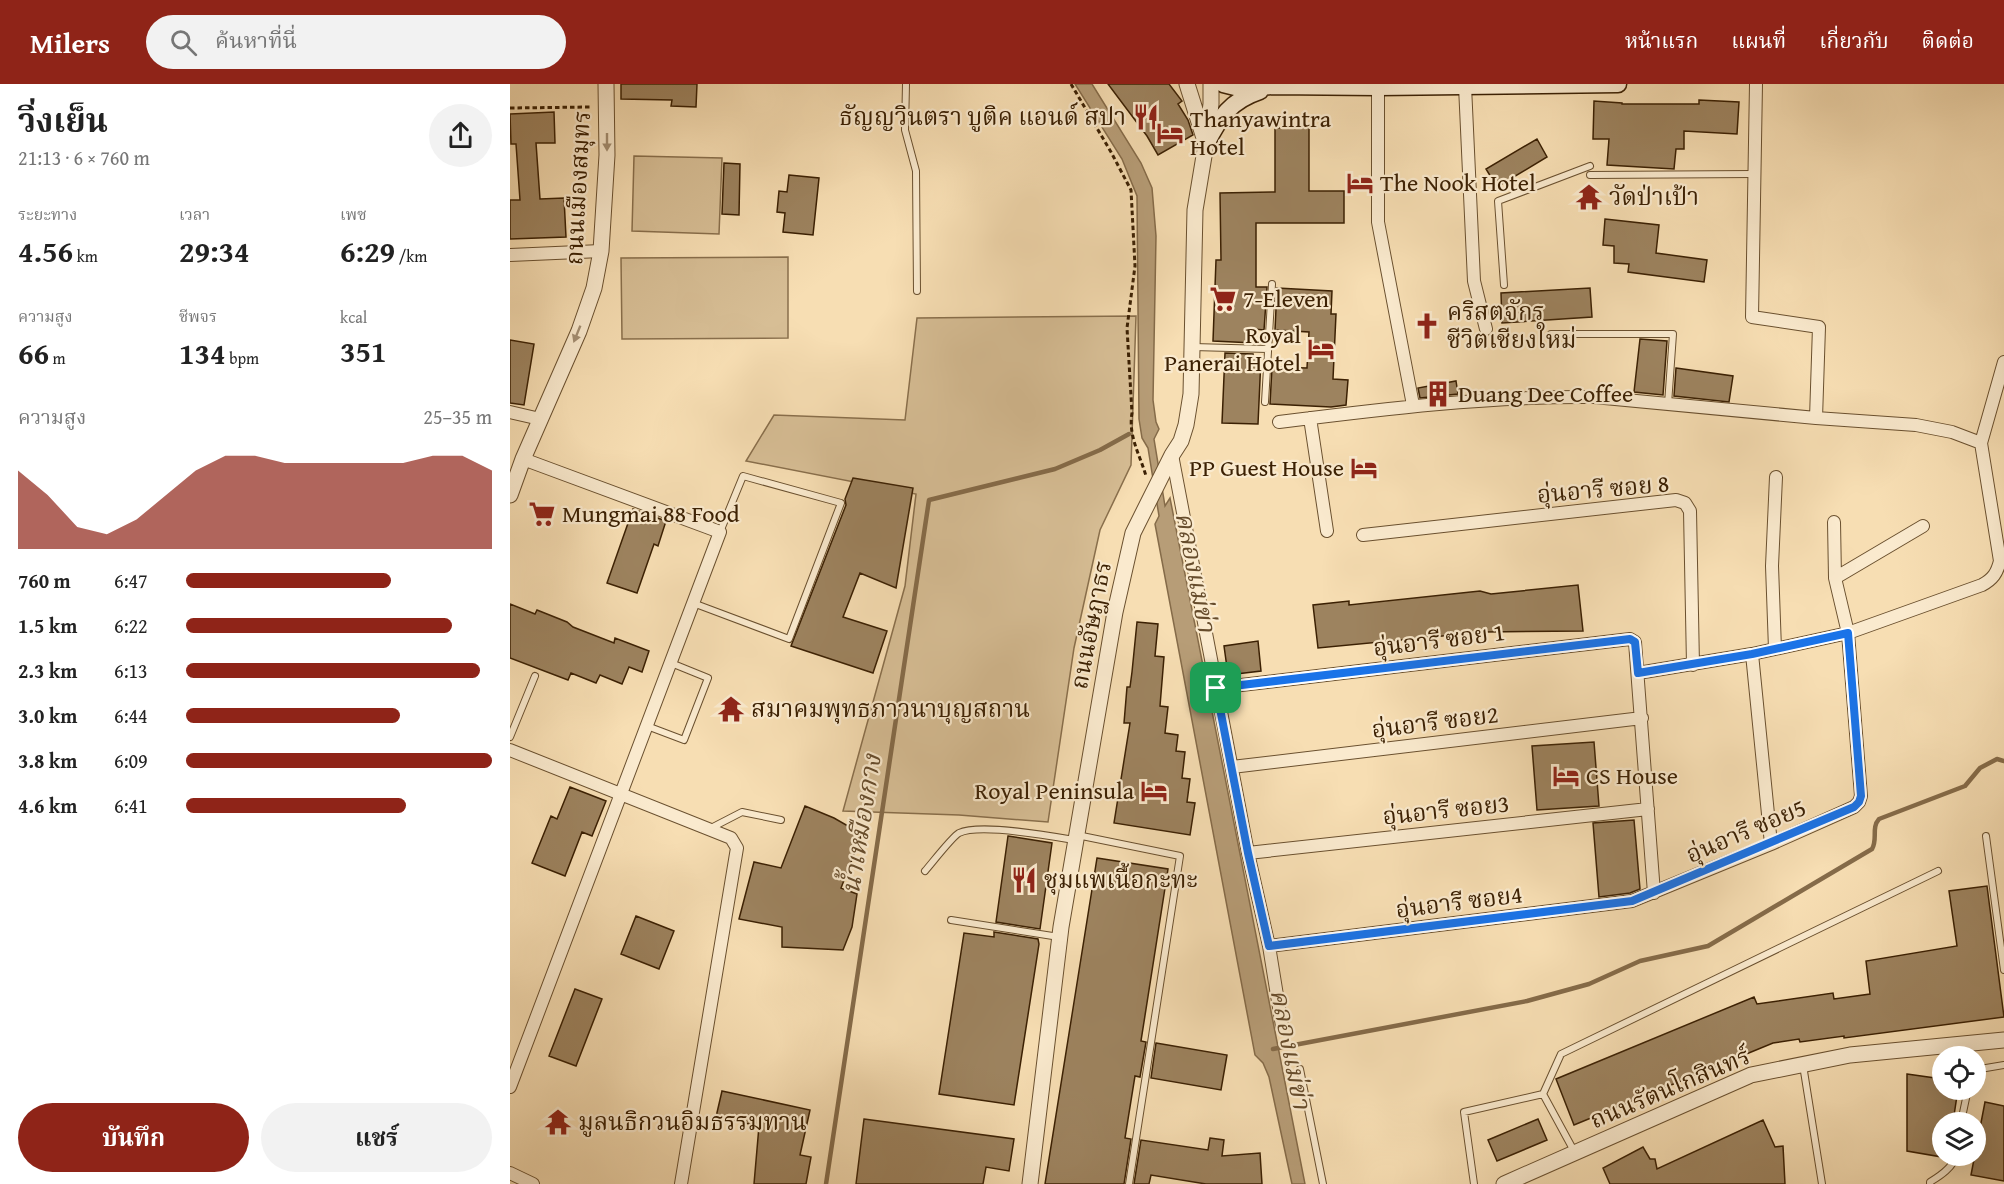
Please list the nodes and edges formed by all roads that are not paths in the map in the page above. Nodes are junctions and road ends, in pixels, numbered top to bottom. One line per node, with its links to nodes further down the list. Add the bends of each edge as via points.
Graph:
1 (606, 84): 15 (street, ถนนเมืองสมุทร, one-way to 15, via 607,155)
2 (906, 84): 19 (lane, via 905,130 916,171)
3 (1187, 84): 11 (street)
4 (1211, 84): 11 (street, ถนนอัษฎาธร)
5 (1223, 84): 8 (main road, via 1239,88)
6 (1618, 84): 9 (main road)
7 (1756, 84): 13 (street)
8 (1268, 85): 10 (main road); 11 (main road, via 1220,118)
9 (1465, 86): 10 (main road); 20 (street, via 1474,281)
10 (1378, 87): 26 (street, via 1378,222)
11 (1206, 144): 22 (street, ถนนอัษฎาธร, via 1195,210)
12 (1590, 166): 18 (lane, via 1498,201)
13 (1754, 174): 14 (lane); 30 (street, via 1752,317 1819,327)
14 (1590, 175)
15 (601, 251): 16 (street); 31 (street, ถนนเมืองสมุทร, one-way to 31, via 594,288 579,331)
16 (510, 255)
17 (1272, 284): 23 (lane)
18 (1504, 285)
19 (917, 291)
20 (1486, 329)
21 (1551, 334): 27 (lane, via 1673,334)
22 (1191, 347): 23 (lane); 34 (street, ถนนอัษฎาธร, via 1191,394 1186,425)
23 (1268, 349): 25 (lane)
24 (2004, 362): 33 (street)
25 (1265, 402)
26 (1413, 405): 27 (street, via 1594,397); 29 (street)
27 (1668, 405): 30 (street)
28 (510, 412): 31 (street)
29 (1310, 418): 32 (street); 40 (street)
30 (1816, 418): 33 (street, via 1916,425 1953,432)
31 (540, 419): 35 (street, ถนนเมืองสมุทร)
32 (1279, 422)
33 (1981, 443): 45 (street, via 2000,561 1992,580)
34 (1172, 455): 52 (street); 63 (street, ถนนอัษฎาธร, via 1133,533)
35 (523, 459): 37 (street, ถนนเมืองสมุทร); 41 (street)
36 (1776, 477): 46 (street)
37 (510, 495)
38 (1834, 522): 43 (street)
39 (1923, 526): 43 (street)
40 (1327, 531)
41 (720, 532): 44 (street); 44 (lane, via 742,476 841,503 789,639)
42 (1363, 535): 49 (street, อุ่นอารี ซอย 8, via 1676,500 1685,503 1690,511)
43 (1835, 578): 45 (street)
44 (693, 603): 48 (street)
45 (1848, 633): 46 (street); 64 (street, อุ่นอารี ซอย5, via 1859,802)
46 (1774, 649): 47 (street)
47 (1752, 654): 49 (street); 64 (street)
48 (670, 663): 54 (street); 54 (lane, via 708,678 684,740)
49 (1693, 665): 50 (street)
50 (1638, 673): 52 (street, อุ่นอารี ซอย 1, via 1635,642 1630,639); 53 (street)
51 (535, 676): 55 (lane)
52 (1216, 688): 57 (street)
53 (1642, 718): 57 (street, อุ่นอารี ซอย2); 59 (street)
54 (647, 726): 58 (street)
55 (510, 737)
56 (510, 750): 58 (street)
57 (1232, 767): 65 (street)
58 (621, 795): 61 (street); 79 (street)
59 (1648, 809): 65 (street, อุ่นอารี ซอย3); 68 (street)
60 (781, 820): 61 (lane, via 742,812)
61 (710, 829): 85 (street, via 731,838 737,848)
62 (1986, 836): 72 (lane)
63 (1075, 838): 66 (lane, via 1013,831 959,833); 70 (street, ถนนอัษฎาธร); 87 (lane, via 1180,856)
64 (1771, 844): 68 (street, อุ่นอารี ซอย5)
65 (1248, 853): 71 (street)
66 (925, 871)
67 (1938, 871): 80 (lane, via 1561,1054)
68 (1654, 893): 71 (street, อุ่นอารี ซอย4, via 1616,904)
69 (951, 920): 70 (lane)
70 (1059, 937): 86 (street, ถนนอัษฎาธร)
71 (1269, 946): 73 (street)
72 (2004, 970)
73 (1282, 1026)
74 (2004, 1040): 75 (street, ถนนรัตนโกสินทร์, via 1850,1055)
75 (1803, 1064): 81 (street, ถนนรัตนโกสินทร์, via 1751,1075); 91 (lane)
76 (2004, 1065): 77 (lane)
77 (1986, 1068)
78 (1300, 1069): 88 (lane)
79 (510, 1087)
80 (1543, 1094): 81 (lane); 89 (lane, via 1464,1113)
81 (1575, 1153): 90 (street, ถนนรัตนโกสินทร์)
82 (1950, 1166): 92 (lane)
83 (510, 1173): 84 (street)
84 (532, 1184)
85 (681, 1184)
86 (1030, 1184)
87 (1129, 1184)
88 (1323, 1184)
89 (1474, 1184)
90 (1504, 1184)
91 (1822, 1184)
92 (1930, 1184)

